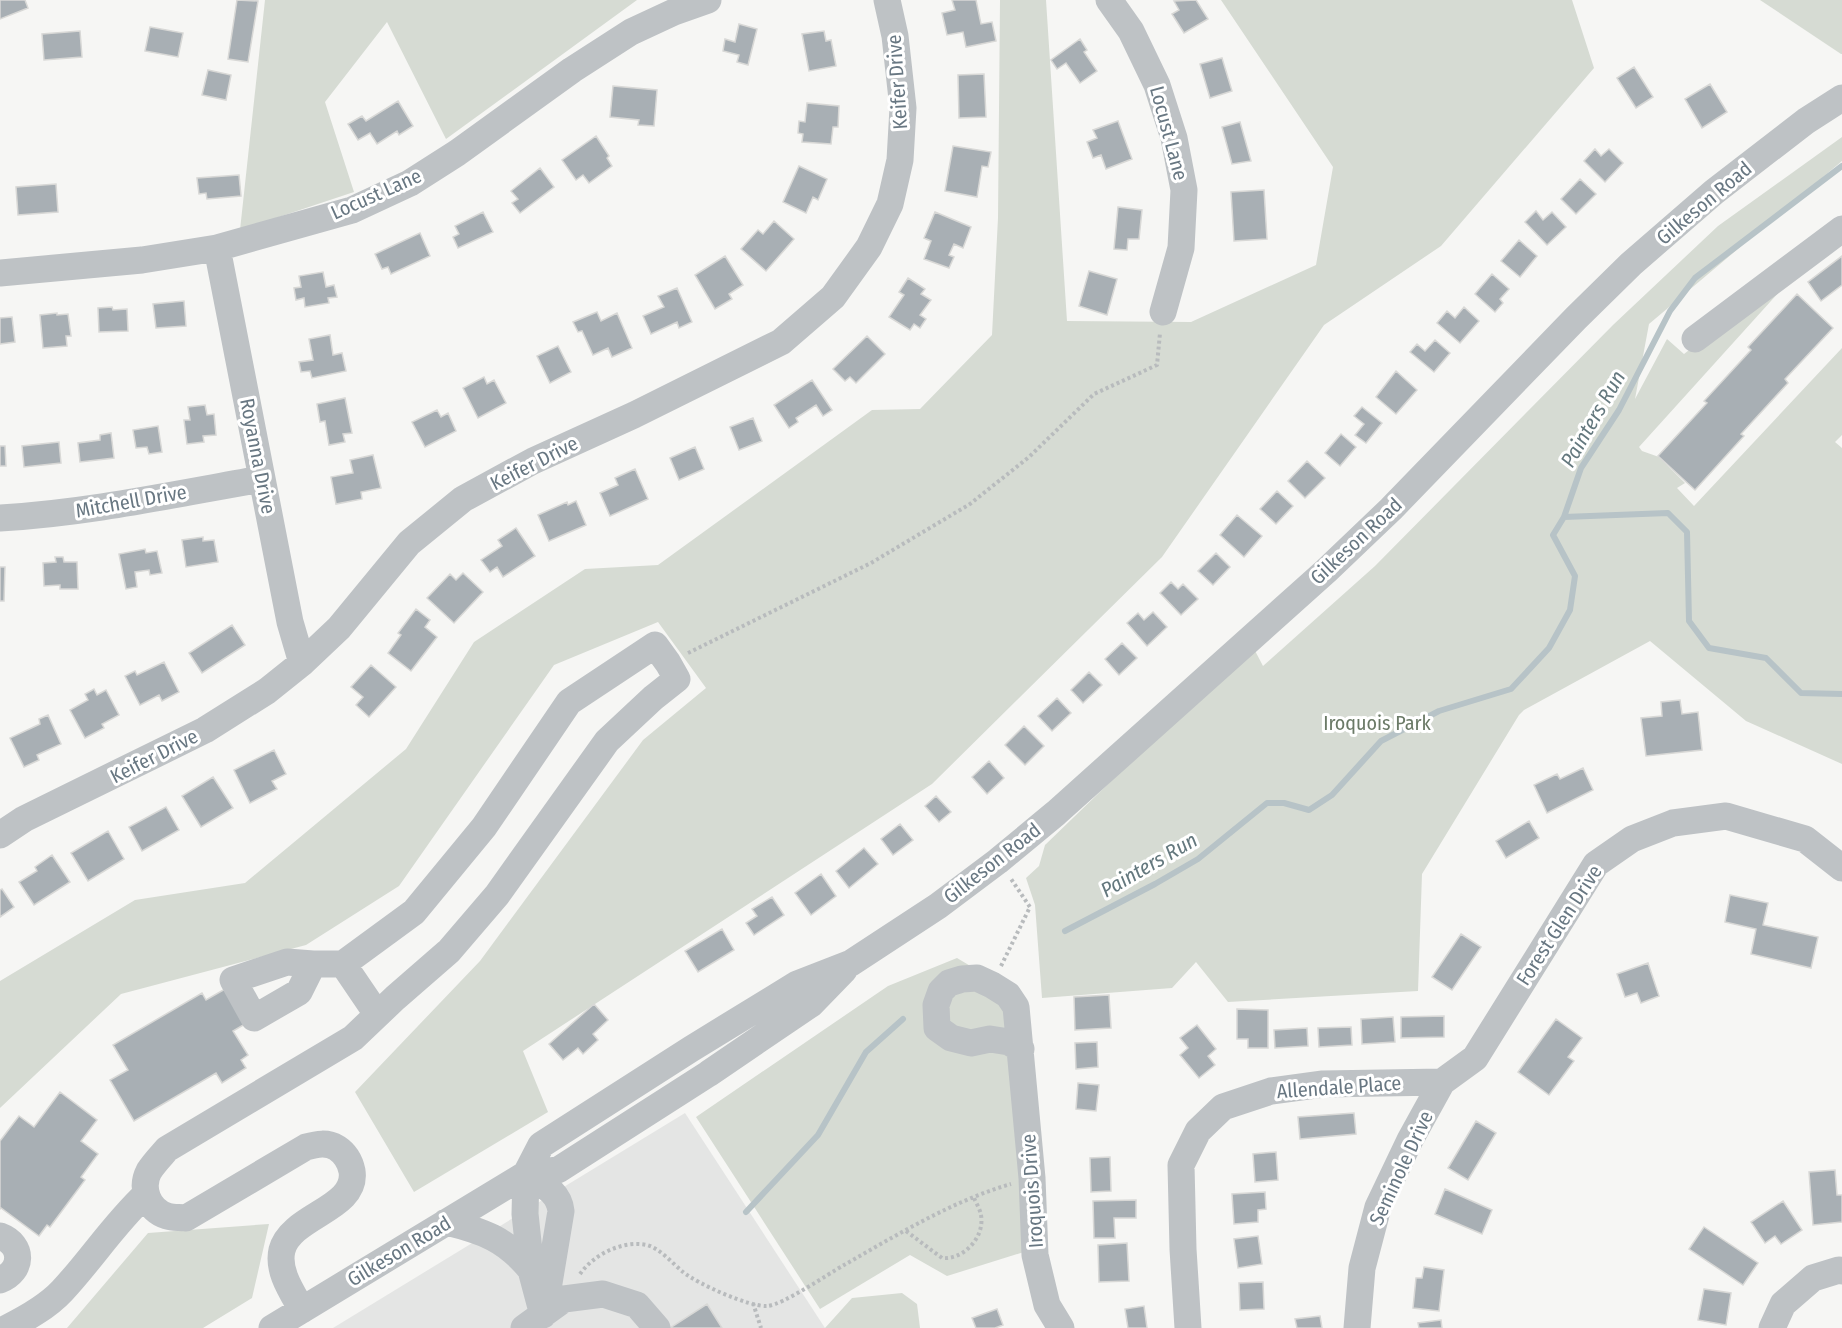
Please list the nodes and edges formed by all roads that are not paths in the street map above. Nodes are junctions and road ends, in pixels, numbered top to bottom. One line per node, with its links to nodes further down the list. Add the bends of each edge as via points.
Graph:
1 (708, 0): 6 (street, Locust Lane, via 631,32 410,183 352,210)
2 (887, 0): 12 (street, Keifer Drive, via 903,108 900,160 890,204 869,247 833,297 781,342 533,461 464,499 409,543 339,628)
3 (1109, 0): 8 (street, Locust Lane, via 1131,31 1157,85 1174,138 1184,189 1180,248)
4 (1842, 98): 20 (street, Gilkeson Road, via 1714,192 1631,264 1359,540 998,861 851,963 797,984 541,1145)
5 (1842, 229): 9 (street)
6 (217, 248): 7 (street, Locust Lane, via 142,260); 10 (street, Royanna Drive)
7 (0, 273)
8 (1163, 312)
9 (1695, 339)
10 (262, 478): 11 (street, Mitchell Drive, via 96,509); 12 (street, Royanna Drive, via 290,622)
11 (0, 518)
12 (302, 663): 13 (street, Keifer Drive, via 267,691 205,730 24,819)
13 (0, 835)
14 (1842, 867): 19 (street, Forest Glen Drive, via 1805,839 1726,816 1673,823 1632,839 1596,864 1475,1058)
15 (313, 964): 16 (street)
16 (343, 964): 17 (street); 17 (street, via 414,912 484,827 569,702 655,645 677,679 607,741 496,895 449,951)
17 (377, 1014): 21 (street, via 353,1038 167,1149 150,1170)
18 (1021, 1049): 18 (street, Iroquois Drive, via 1016,1007 1008,995 977,978 949,983 941,992 936,1005 937,1028 951,1038 971,1043 990,1039); 33 (street, Iroquois Drive, via 1035,1255 1047,1305)
19 (1442, 1082): 34 (street, Allendale Place, via 1323,1084 1271,1091 1223,1107 1197,1131 1181,1165); 35 (street, Seminole Drive, via 1378,1207 1362,1268)
20 (526, 1174): 22 (street, Gilkeson Road); 24 (street, via 525,1214); 29 (street, via 556,1195 561,1211)
21 (145, 1195): 27 (street, via 128,1210 60,1293); 28 (street, via 154,1209 167,1216 186,1218 306,1147 321,1143 344,1152 353,1179 348,1191 293,1230 282,1251 284,1275)
22 (446, 1222): 24 (street, via 493,1237 514,1251); 28 (street, Gilkeson Road)
23 (0, 1236): 26 (street, via 9,1240 17,1252 18,1259)
24 (531, 1270): 29 (street)
25 (1842, 1271): 36 (street, via 1813,1278 1784,1304)
26 (6, 1276): 27 (street)
27 (45, 1304): 30 (street)
28 (302, 1310): 31 (street, Gilkeson Road)
29 (543, 1318): 32 (street, via 603,1294 637,1305)
30 (7, 1328)
31 (272, 1328)
32 (657, 1328)
33 (1061, 1328)
34 (1188, 1328)
35 (1357, 1328)
36 (1772, 1328)

